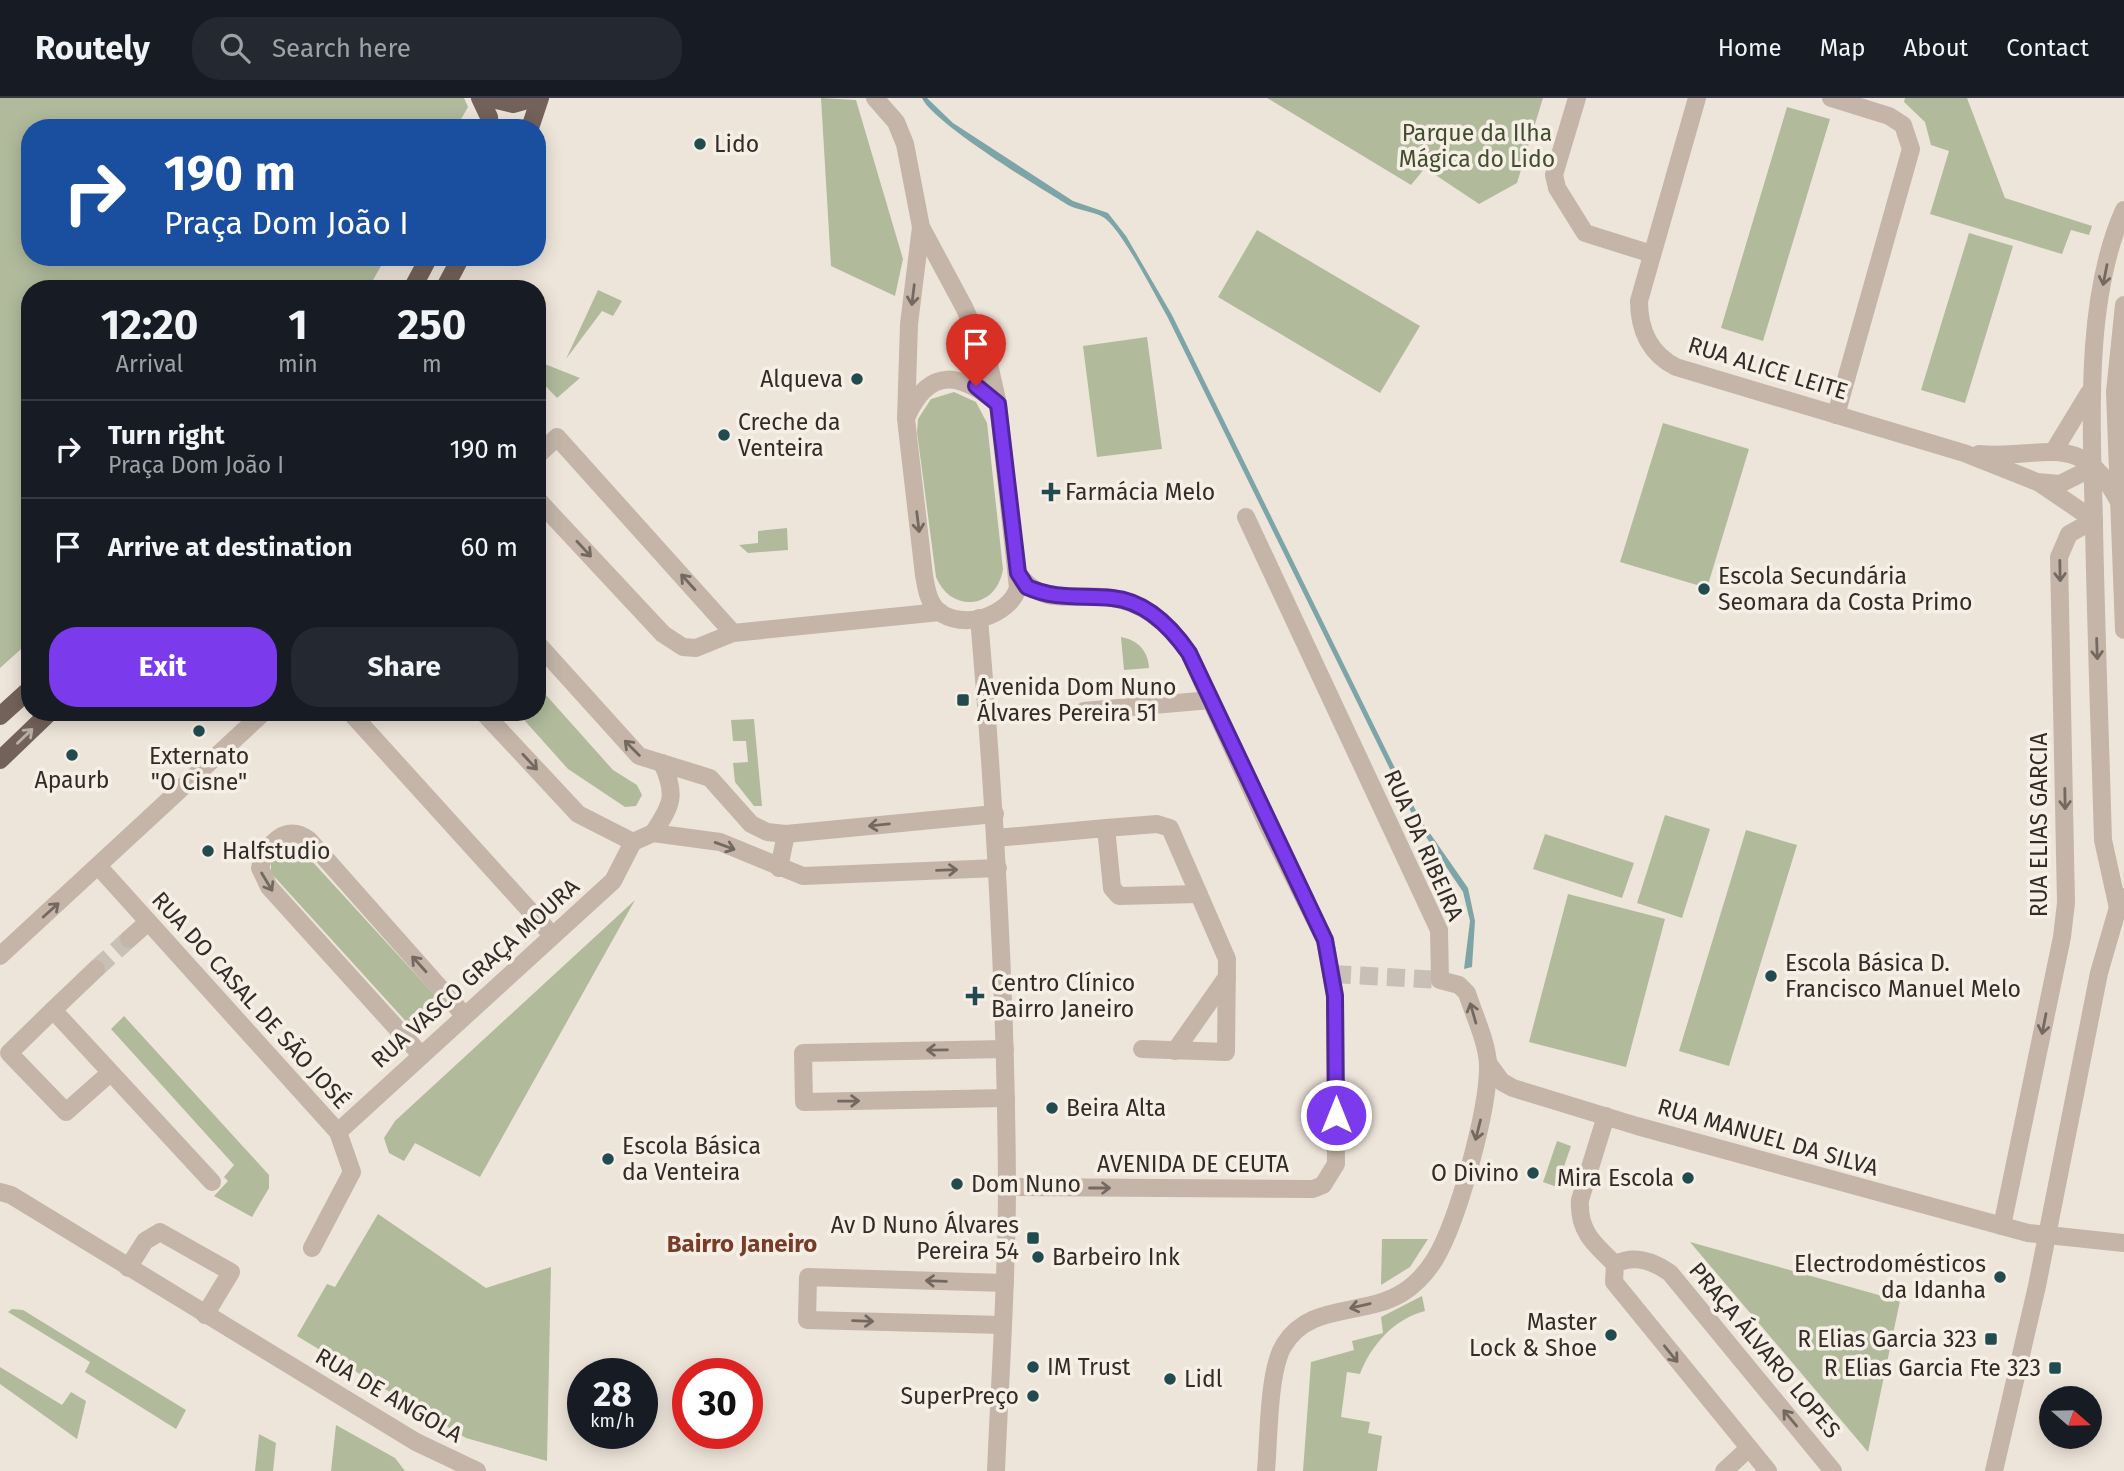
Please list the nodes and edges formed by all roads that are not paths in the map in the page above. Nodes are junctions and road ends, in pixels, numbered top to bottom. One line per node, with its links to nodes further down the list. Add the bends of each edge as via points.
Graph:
1 (480, 98): 9 (main road)
2 (488, 98): 3 (main road, via 513,104)
3 (535, 98)
4 (540, 98): 10 (main road)
5 (875, 98): 12 (street, via 896,122 905,144)
6 (1577, 98): 13 (street, via 1554,175 1558,188 1585,233)
7 (1697, 98): 13 (street, RUA ALICE LEITE)
8 (1831, 98): 17 (street, via 1889,116 1903,125 1911,149)
9 (489, 119)
10 (533, 119)
11 (2124, 210): 15 (street, one-way to 15, via 2102,292)
12 (921, 227): 16 (street, via 988,360); 18 (street, one-way to 18, via 909,324)
13 (1652, 254): 17 (street, RUA ALICE LEITE, via 1639,317 1648,342 1665,362)
14 (2124, 305): 24 (street, via 2115,392)
15 (2091, 390): 20 (street); 22 (street)
16 (998, 404): 18 (street, via 976,386 947,379 933,383 916,398); 28 (street)
17 (1836, 415): 21 (street, RUA ALICE LEITE)
18 (906, 419): 29 (street, one-way to 29, via 924,575 927,592)
19 (546, 447): 32 (street, one-way to 19, via 557,437)
20 (2055, 449): 21 (street, RUA ALICE LEITE, via 2009,456); 22 (street)
21 (1964, 453): 23 (street, RUA ALICE LEITE)
22 (2092, 468): 23 (street, RUA ALICE LEITE, via 2060,484); 24 (street); 27 (street)
23 (2037, 482): 27 (street, RUA ALICE LEITE)
24 (2122, 503): 31 (street)
25 (546, 509): 32 (street, one-way to 32, via 663,634 683,647 696,648)
26 (1246, 517): 68 (street, RUA DA RIBEIRA, one-way to 26, via 1467,993 1459,985 1440,980 1439,930)
27 (2094, 520): 55 (street, one-way to 55, via 2103,840); 76 (street, RUA ELIAS GARCIA, one-way to 76, via 2069,534 2059,557 2065,912)
28 (1018, 573): 30 (street, via 1018,588 1008,606 1001,613); 35 (street, AVENIDA DE CEUTA, via 1027,587 1041,593 1114,598 1155,616 1189,653)
29 (940, 612): 30 (street); 32 (street)
30 (979, 618): 44 (street)
31 (2124, 630)
32 (733, 633)
33 (546, 653): 43 (street, one-way to 33, via 639,756)
34 (21, 697): 37 (main road)
35 (1211, 700): 36 (street); 75 (street, AVENIDA DE CEUTA, one-way to 35, via 1312,1189 1323,1185 1336,1164 1335,996 1325,940)
36 (1084, 711)
37 (0, 716)
38 (41, 721): 42 (main road, one-way to 38)
39 (254, 721): 50 (street)
40 (358, 721): 57 (street)
41 (492, 721): 49 (street, one-way to 49, via 578,814)
42 (0, 760)
43 (662, 763): 46 (street, via 673,786 669,811); 47 (street, via 710,778 751,824)
44 (995, 814): 47 (street, one-way to 47); 48 (street)
45 (1106, 828): 48 (street); 54 (street, via 1157,824 1170,828); 54 (street, via 1112,888 1119,896)
46 (653, 833): 49 (street); 51 (street, one-way to 51, via 720,842)
47 (786, 834): 51 (street)
48 (996, 838): 52 (street)
49 (634, 842): 57 (street, RUA VASCO GRAÇA MOURA, via 613,881)
50 (99, 867): 56 (street, RUA DO CASAL DE SÃO JOSÉ); 59 (street, one-way to 50)
51 (779, 868): 52 (street, one-way to 52, via 803,876)
52 (998, 868): 64 (street)
53 (2124, 879): 55 (street)
54 (1199, 894): 61 (street, via 1227,960)
55 (2122, 909): 77 (street, via 2099,973)
56 (147, 923): 58 (street); 72 (street, RUA DO CASAL DE SÃO JOSÉ)
57 (552, 935): 63 (street, RUA VASCO GRAÇA MOURA)
58 (129, 939)
59 (0, 956)
60 (96, 969): 62 (street)
61 (1227, 977): 66 (street); 66 (street, via 1226,1052)
62 (53, 1010): 69 (street); 69 (street, via 9,1052 66,1112)
63 (464, 1015): 67 (street, RUA VASCO GRAÇA MOURA); 67 (street, one-way to 67, via 302,834 278,837 268,846 260,868 269,887)
64 (1005, 1049): 70 (street); 70 (street, one-way to 70, via 803,1053 804,1102)
65 (1142, 1049): 66 (street)
66 (1175, 1051)
67 (421, 1055): 72 (street, RUA VASCO GRAÇA MOURA)
68 (1488, 1063): 71 (street, RUA MANUEL DA SILVA, via 1502,1082 1513,1088); 88 (street, RUA DA RIBEIRA, one-way to 88, via 1469,1164 1435,1259 1401,1293 1317,1316 1283,1346 1276,1363)
69 (110, 1073): 73 (street)
70 (1006, 1098): 75 (street)
71 (1606, 1116): 76 (street, RUA MANUEL DA SILVA); 80 (street, via 1579,1214 1589,1238)
72 (338, 1132): 79 (street, RUA DO CASAL DE SÃO JOSÉ, via 352,1172)
73 (212, 1182)
74 (3, 1186): 81 (street, RUA DE ANGOLA)
75 (1007, 1187): 82 (street)
76 (2002, 1226): 77 (street, RUA MANUEL DA SILVA)
77 (2047, 1234): 78 (street, RUA MANUEL DA SILVA); 92 (street)
78 (2124, 1243)
79 (312, 1248)
80 (1615, 1264): 85 (street, one-way to 85, via 1614,1282); 91 (street, PRAÇA ÁLVARO LOPES, one-way to 80, via 1670,1273 1636,1259)
81 (128, 1268): 83 (street, RUA DE ANGOLA); 83 (street, via 145,1241 160,1232 231,1272)
82 (1005, 1283): 84 (street); 84 (street, one-way to 84, via 808,1277 807,1320)
83 (205, 1315): 86 (street, RUA DE ANGOLA, via 416,1442)
84 (1003, 1325): 87 (street)
85 (1749, 1448): 89 (street); 90 (street)
86 (477, 1471)
87 (996, 1471)
88 (1266, 1471)
89 (1724, 1471)
90 (1768, 1471)
91 (1833, 1471)
92 (1994, 1471)

